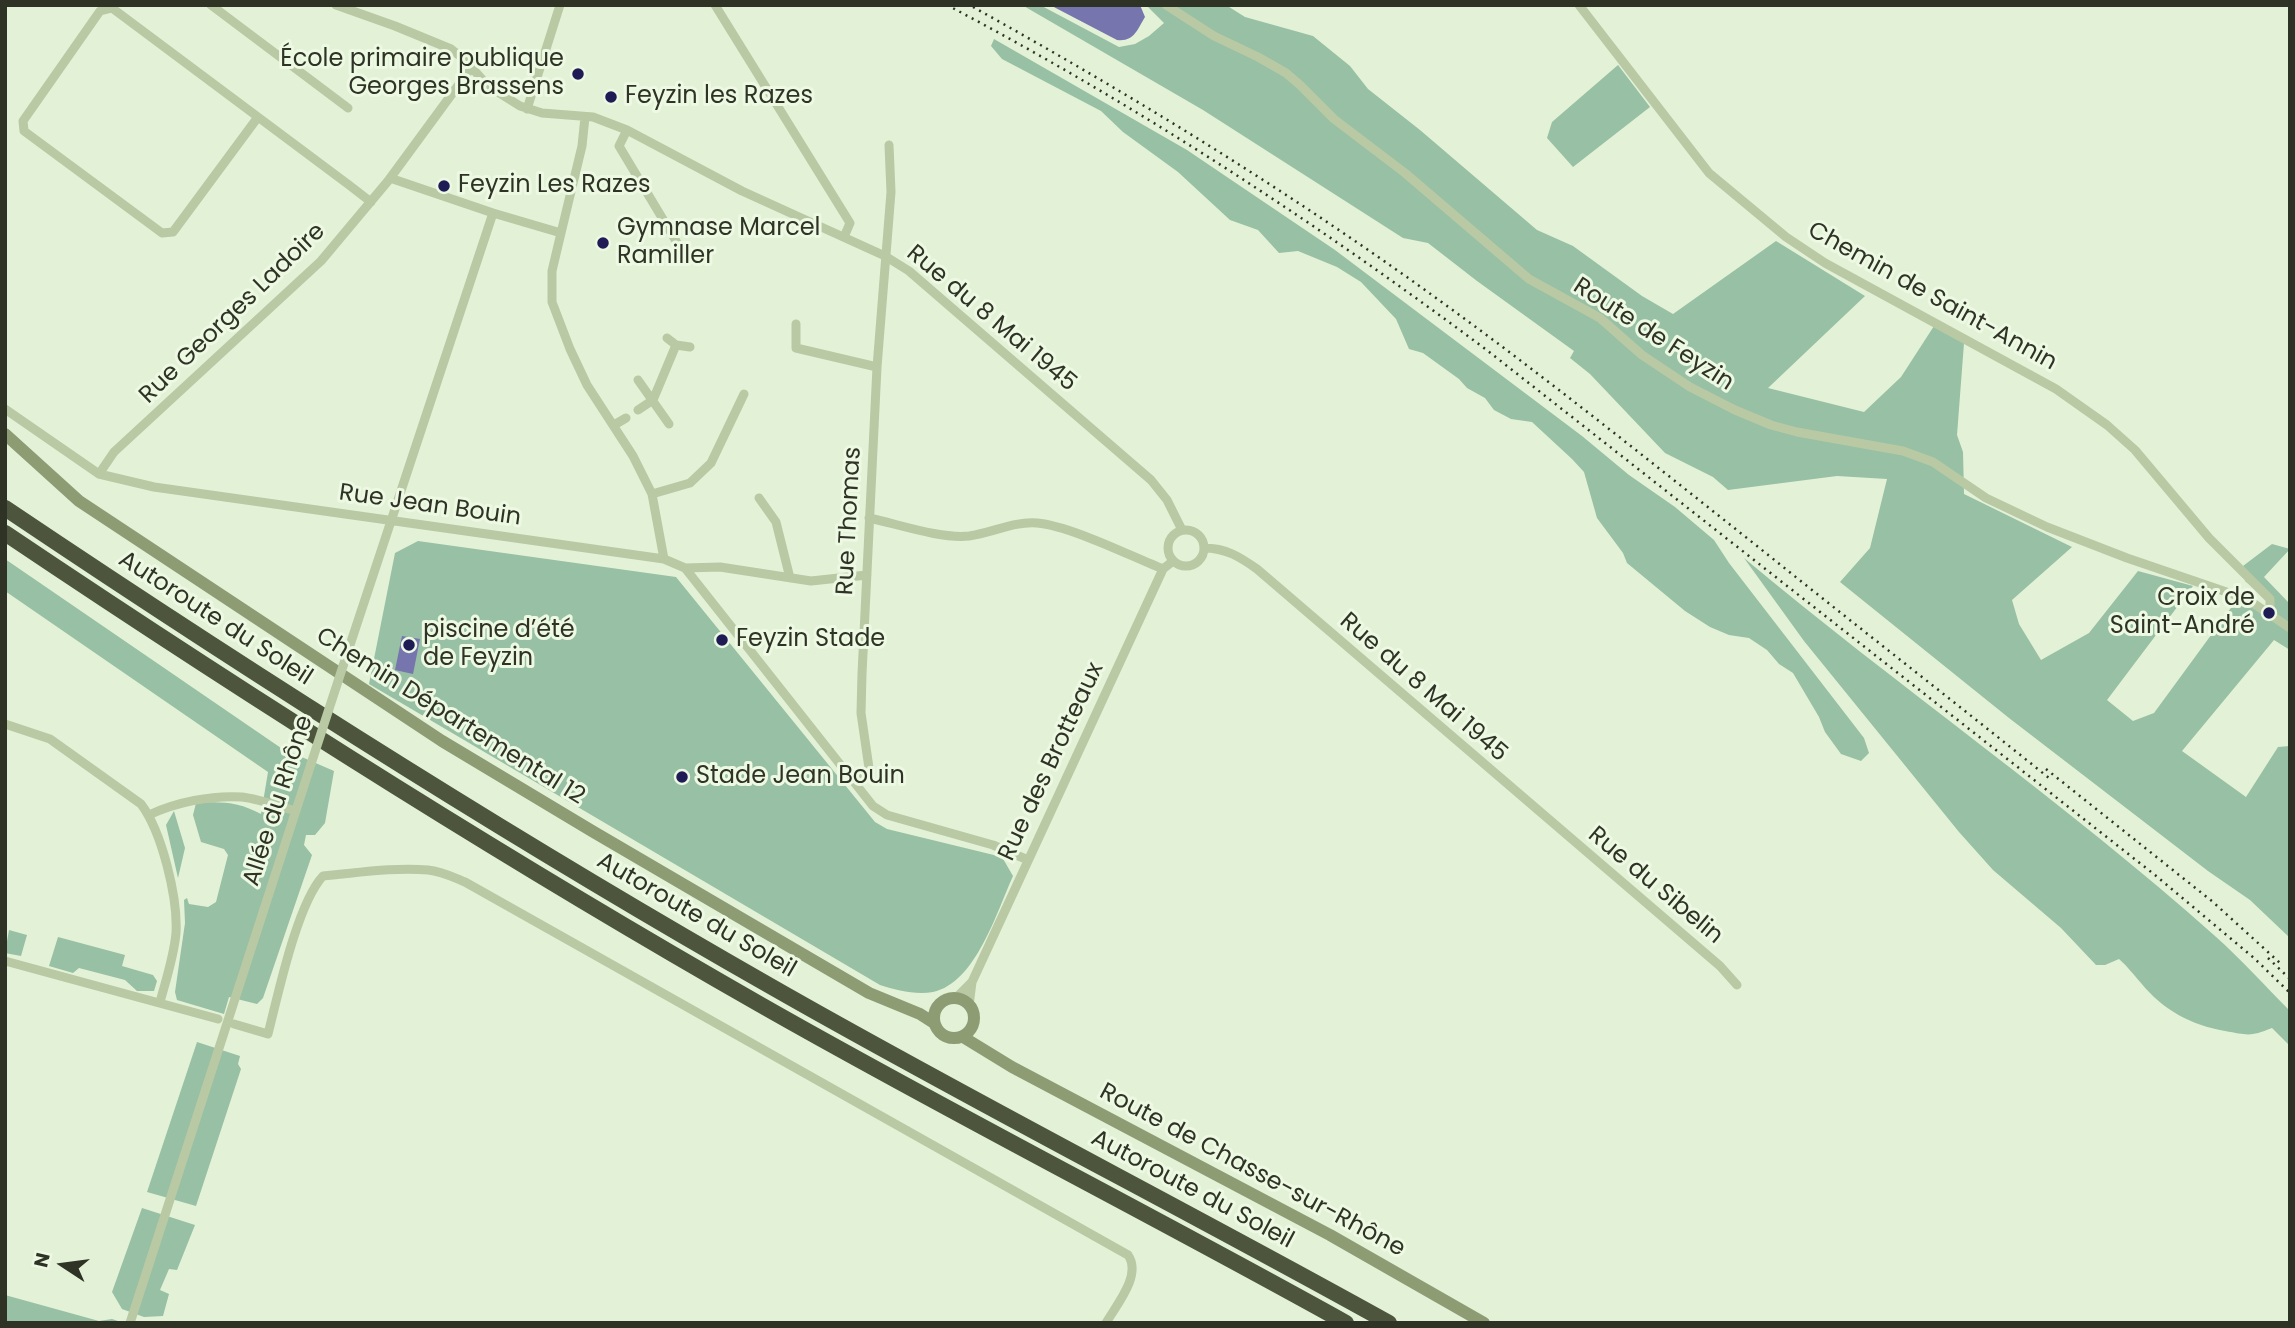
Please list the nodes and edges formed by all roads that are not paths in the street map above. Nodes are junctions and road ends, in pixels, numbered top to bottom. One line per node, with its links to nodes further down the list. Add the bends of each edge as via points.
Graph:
1 (211, 5): 8 (street)
2 (337, 5): 7 (street, Rue du 8 Mai 1945, via 451,49)
3 (561, 5): 9 (street)
4 (715, 5): 18 (street, via 850,223)
5 (1166, 5): 50 (street, Route de Feyzin, via 1286,73 1334,119 1529,279 1600,318 1654,364 1707,397 1771,425 1903,451 1933,462 1986,498 2073,539 2246,599)
6 (1579, 5): 50 (street, Chemin de Saint-Annin, via 1709,173 1825,263 2056,389 2107,425 2270,599)
7 (471, 68): 9 (street, Rue du 8 Mai 1945, via 497,93); 14 (street, Rue Georges Ladoire)
8 (348, 108)
9 (527, 108): 11 (street, Rue du 8 Mai 1945)
10 (258, 117): 10 (street, via 112,8 100,11 23,121 24,131 162,233 173,232); 15 (street)
11 (585, 117): 12 (street, Rue du 8 Mai 1945); 17 (street)
12 (627, 130): 18 (street, Rue du 8 Mai 1945, via 742,191); 19 (street, via 619,146)
13 (889, 145): 20 (street, Rue Thomas, via 891,192)
14 (390, 178): 15 (street, Rue Georges Ladoire); 16 (street)
15 (372, 202): 35 (street, Rue Georges Ladoire, via 321,261 114,452)
16 (493, 213): 17 (street); 40 (street, Allée du Rhône)
17 (561, 233): 33 (street, via 552,271 552,302 587,384)
18 (844, 237): 20 (street, Rue du 8 Mai 1945)
19 (685, 256)
20 (885, 256): 25 (street, Rue Thomas); 41 (street, Rue du 8 Mai 1945, via 909,271 1152,480)
21 (796, 324): 25 (street, via 796,348)
22 (667, 338): 23 (street)
23 (676, 345): 24 (street); 28 (street)
24 (690, 347)
25 (877, 367): 39 (street, Rue Thomas)
26 (638, 380): 28 (street)
27 (744, 394): 36 (street, via 711,463 690,483)
28 (653, 400): 30 (street); 32 (street)
29 (5, 409): 35 (street, Rue Jean Bouin)
30 (638, 410)
31 (626, 418): 33 (street)
32 (669, 424)
33 (614, 425): 36 (street)
34 (5, 434): 63 (main road, Chemin Départemental 12, via 79,501 442,741 869,993)
35 (99, 474): 40 (street, Rue Jean Bouin, via 154,487)
36 (652, 494): 44 (street)
37 (759, 498): 49 (street, via 776,522)
38 (5, 508): 75 (highway, Autoroute du Soleil, via 297,700 658,921 963,1094)
39 (869, 517): 47 (street, via 968,536 1038,523); 48 (street, Rue Thomas)
40 (390, 519): 44 (street, Rue Jean Bouin); 54 (street, Allée du Rhône, bridge)
41 (1182, 530): 43 (street, via 1197,534); 45 (street, via 1167,546)
42 (5, 533): 74 (highway, Autoroute du Soleil, via 301,727 647,939 957,1115)
43 (1204, 548): 45 (street, via 1192,565); 56 (street, Rue du 8 Mai 1945, via 1225,550 1257,569)
44 (664, 559): 46 (street, Rue Jean Bouin)
45 (1173, 561): 47 (street, Rue des Brotteaux)
46 (685, 568): 49 (street, Rue Jean Bouin, via 720,567); 53 (street)
47 (1163, 569): 57 (street, Rue des Brotteaux)
48 (867, 575): 49 (street, Rue Jean Bouin, via 811,581); 53 (street, Rue Thomas, via 861,713 869,768)
49 (790, 578)
50 (2270, 615): 51 (street, Route de Feyzin)
51 (2290, 628)
52 (5, 724): 55 (street, via 50,739 141,804)
53 (858, 785): 57 (street, via 873,806 887,815 993,845)
54 (296, 811): 55 (street, via 242,797 165,807); 72 (street, Allée du Rhône)
55 (149, 815): 62 (street, via 176,912 176,936)
56 (1545, 818): 60 (street, Rue du Sibelin)
57 (1028, 860): 59 (street, Rue des Brotteaux)
58 (5, 961): 62 (street)
59 (972, 982): 61 (street, Rue des Brotteaux); 65 (street, Rue des Brotteaux)
60 (1737, 985)
61 (956, 998): 64 (main road); 65 (main road)
62 (160, 1002): 66 (street)
63 (895, 1004): 64 (main road, Chemin Départemental 12); 67 (main road, Chemin Départemental 12)
64 (939, 1005): 67 (main road)
65 (970, 1006): 69 (main road)
66 (218, 1019)
67 (934, 1023): 70 (main road, via 945,1037)
68 (234, 1024): 73 (street, via 268,1034 302,912 323,876 417,870 444,873 1128,1255 1133,1274)
69 (973, 1024): 70 (main road); 71 (main road, Route de Chasse-sur-Rhône)
70 (963, 1037): 71 (main road, Route de Chasse-sur-Rhône)
71 (999, 1059): 76 (main road, Route de Chasse-sur-Rhône, via 1330,1235)
72 (130, 1323)
73 (1107, 1323)
74 (1346, 1323)
75 (1389, 1323)
76 (1484, 1323)

